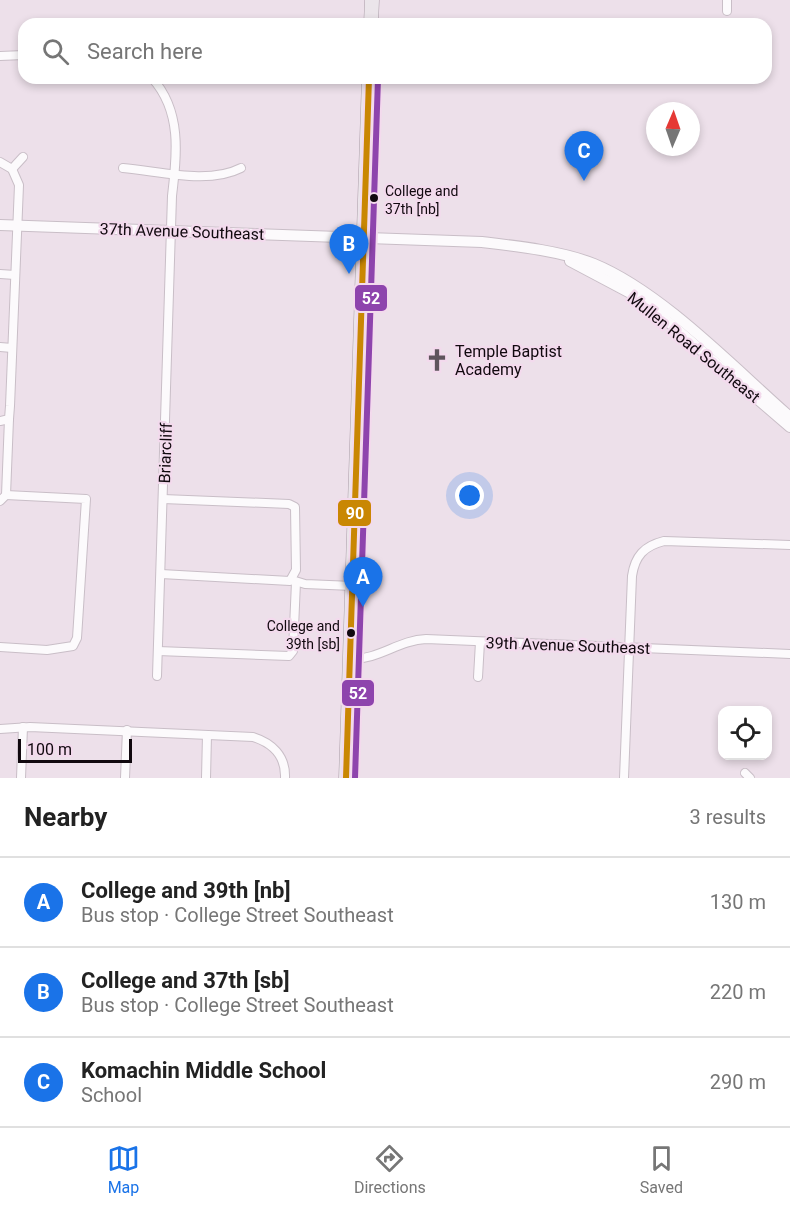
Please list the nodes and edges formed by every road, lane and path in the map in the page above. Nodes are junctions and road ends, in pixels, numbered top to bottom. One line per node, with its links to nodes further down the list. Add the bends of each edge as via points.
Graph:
1 (372, 0): 4 (main road)
2 (727, 0): 3 (street)
3 (727, 11)
4 (371, 18)
5 (18, 55): 6 (street)
6 (0, 56)
7 (156, 84): 14 (street, Briarcliff, via 168,101 174,122)
8 (369, 84): 18 (main road)
9 (23, 157): 13 (street)
10 (0, 162): 13 (street)
11 (123, 168): 14 (street)
12 (241, 168): 14 (street, via 228,175)
13 (12, 170): 16 (street, via 20,185)
14 (175, 173): 17 (street, Briarcliff)
15 (0, 225): 16 (street, 37th Avenue Southeast)
16 (18, 226): 17 (street, 37th Avenue Southeast); 21 (street)
17 (172, 231): 18 (street, 37th Avenue Southeast); 28 (street, Briarcliff)
18 (363, 238): 19 (street, Mullen Road Southeast, via 482,242); 32 (main road)
19 (562, 256): 24 (street, Mullen Road Southeast, via 596,265 641,290); 26 (street, Mullen Road Southeast, via 657,312)
20 (0, 274): 21 (street)
21 (15, 274): 23 (street)
22 (0, 347): 23 (street)
23 (12, 348): 25 (street)
24 (790, 417)
25 (4, 420): 27 (street)
26 (790, 427)
27 (3, 498): 34 (street, via 86,499 77,638 73,646 47,650)
28 (163, 499): 30 (street, Briarcliff); 31 (street, via 295,507)
29 (790, 545): 35 (street, via 664,541 646,547 634,564)
30 (161, 574): 31 (street); 36 (street, Briarcliff)
31 (294, 581): 32 (street); 36 (street, via 293,651 289,656)
32 (353, 586): 38 (main road)
33 (480, 642): 35 (street, 39th Avenue Southeast); 38 (street, 39th Avenue Southeast, via 413,640 371,657); 40 (street)
34 (0, 646)
35 (629, 647): 37 (street, 39th Avenue Southeast); 50 (street)
36 (158, 651): 39 (street, Briarcliff)
37 (790, 654)
38 (351, 659): 49 (main road)
39 (157, 676)
40 (478, 677)
41 (27, 727): 42 (street); 43 (street); 45 (street)
42 (0, 729)
43 (127, 730): 44 (street); 46 (street)
44 (207, 735): 47 (street); 48 (street, via 253,736 268,742 280,754)
45 (21, 778)
46 (125, 778)
47 (206, 778)
48 (285, 778)
49 (346, 778)
50 (624, 778)

